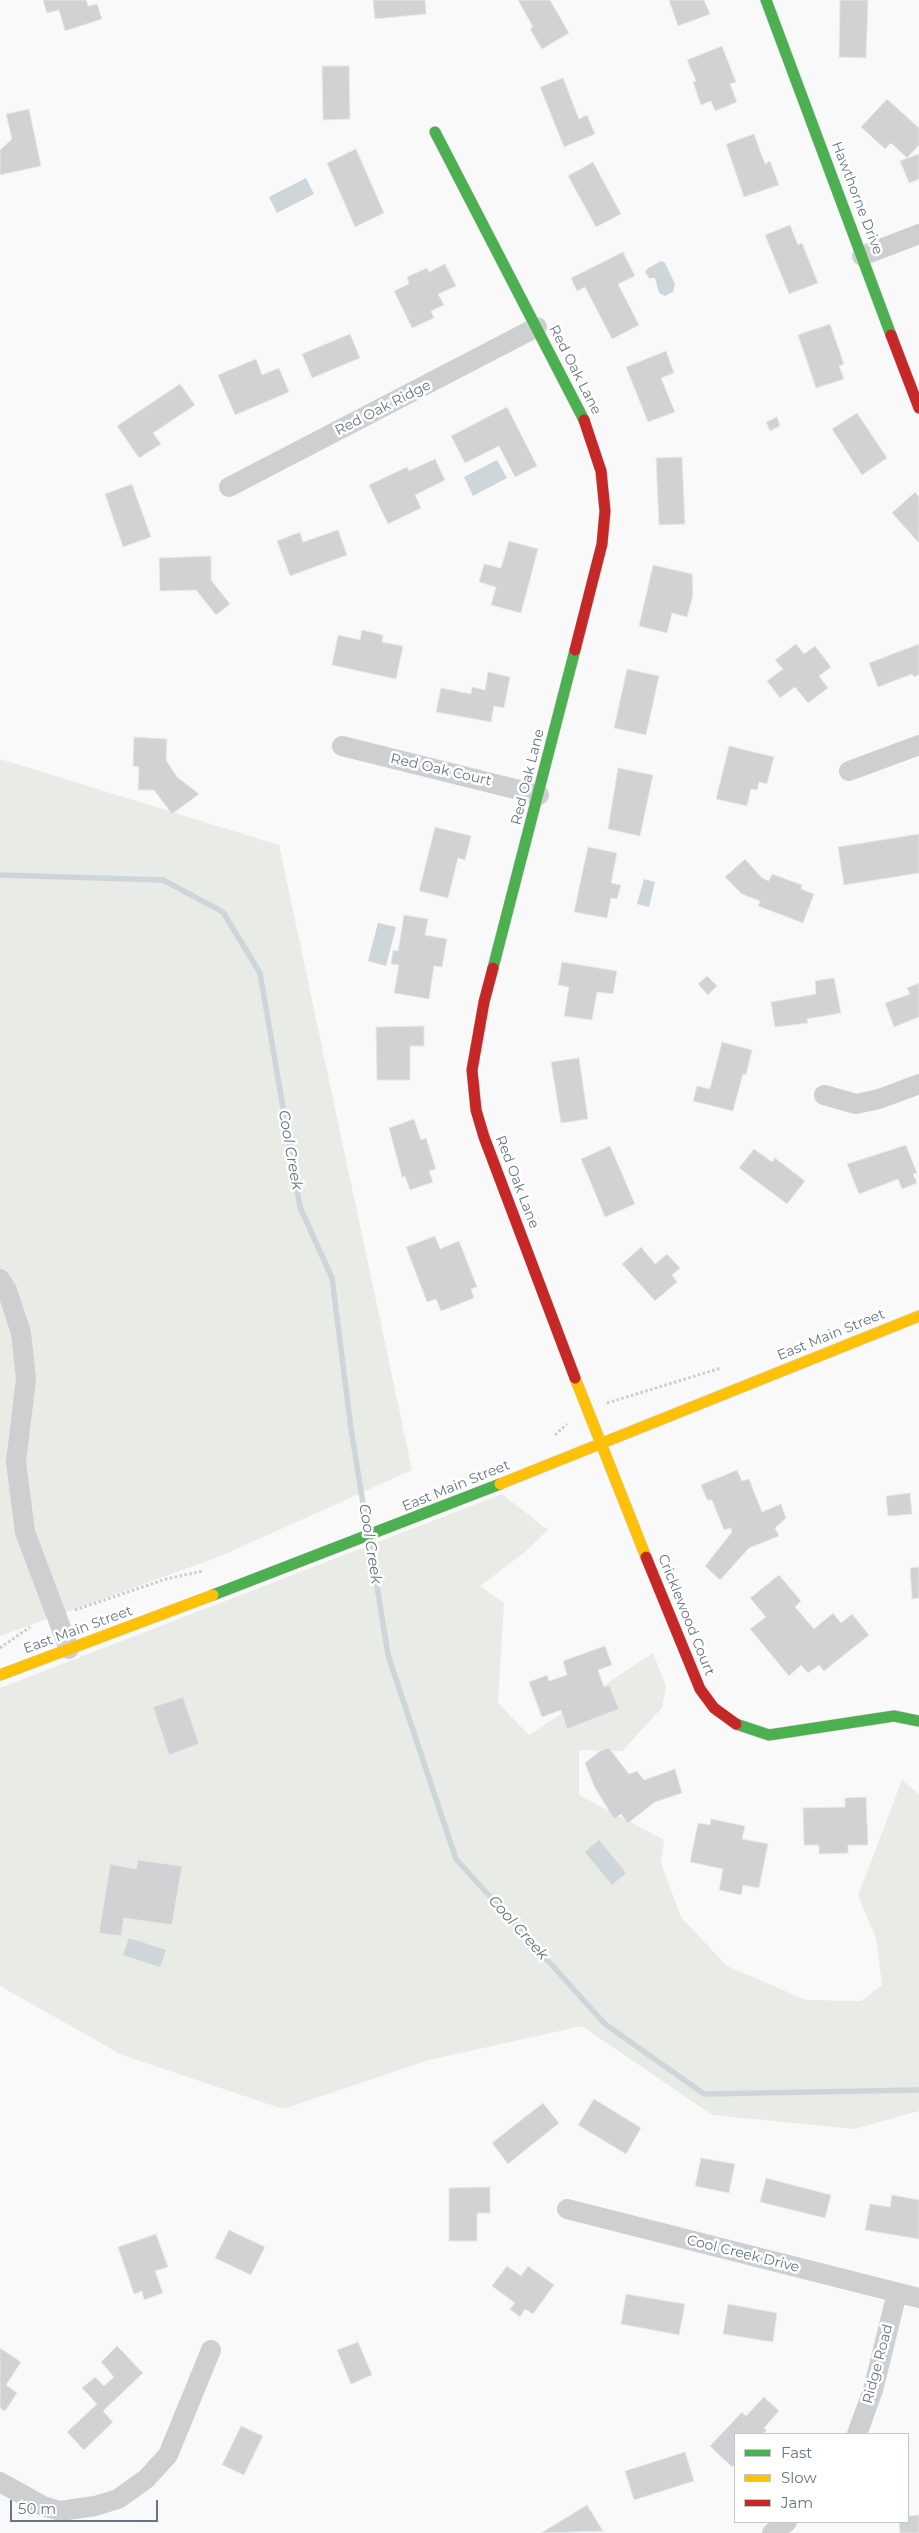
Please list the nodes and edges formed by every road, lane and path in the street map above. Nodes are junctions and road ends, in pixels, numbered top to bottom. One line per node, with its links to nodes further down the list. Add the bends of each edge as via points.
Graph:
1 (766, 0): 4 (street, Hawthorne Drive)
2 (435, 132): 5 (street, Red Oak Lane)
3 (919, 234): 4 (street)
4 (862, 256): 6 (street, Hawthorne Drive)
5 (537, 327): 7 (street, Red Oak Ridge); 11 (street, Red Oak Lane, via 590,433 601,472 605,511 602,544)
6 (919, 408)
7 (229, 487)
8 (919, 745): 10 (street)
9 (342, 746): 11 (street, Red Oak Court)
10 (849, 771)
11 (539, 795): 18 (street, Red Oak Lane, via 484,1002 472,1070 476,1110 484,1137)
12 (919, 1084): 13 (street, via 856,1104)
13 (824, 1095)
14 (0, 1279): 21 (street, via 8,1290 21,1333 26,1379 16,1462 25,1532)
15 (919, 1316): 18 (street, East Main Street)
16 (726, 1367): 17 (path)
17 (607, 1403)
18 (600, 1444): 21 (street, East Main Street); 23 (street, Cricklewood Court, via 692,1672 714,1708 731,1722 769,1735 894,1716)
19 (30, 1627): 20 (path)
20 (0, 1648)
21 (69, 1650): 22 (street, East Main Street)
22 (0, 1675)
23 (919, 1720)
24 (566, 2210): 25 (street, Cool Creek Drive)
25 (897, 2293): 26 (street, Cool Creek Drive); 28 (street, Ridge Road, via 873,2390)
26 (919, 2298)
27 (211, 2350): 29 (street, via 168,2455 146,2479 118,2499 95,2506 60,2510 42,2506)
28 (856, 2433)
29 (0, 2482)
30 (785, 2523): 31 (street)
31 (772, 2533)

